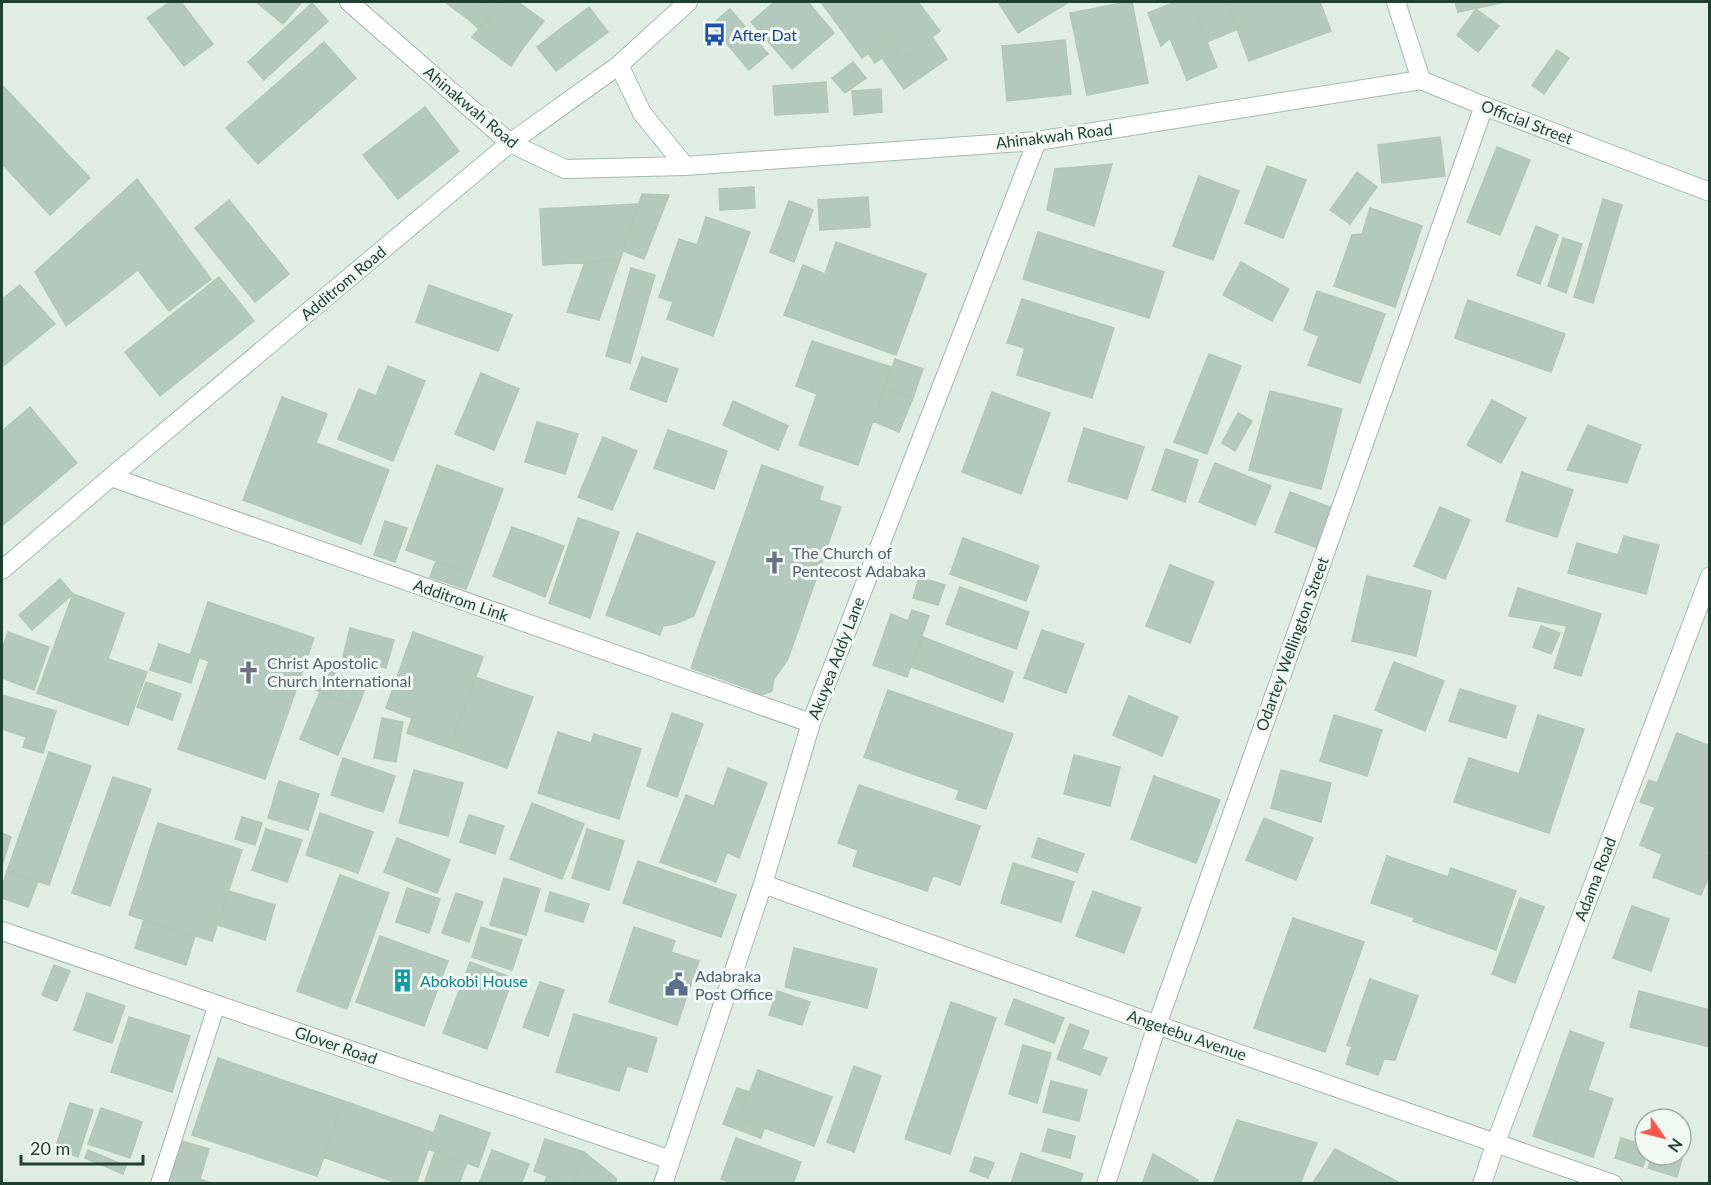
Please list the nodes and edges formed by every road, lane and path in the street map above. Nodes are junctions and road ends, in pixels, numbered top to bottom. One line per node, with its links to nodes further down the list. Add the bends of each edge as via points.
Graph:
1 (349, 2): 8 (street, Ahinakwah Road)
2 (688, 2): 4 (street, Additrom Road)
3 (1396, 2): 5 (street)
4 (619, 64): 8 (street, Additrom Road); 9 (street, via 642,112)
5 (1421, 80): 6 (street, Official Street); 7 (street, Ahinakwah Road)
6 (1484, 106): 10 (street, Official Street); 18 (street, Odartey Wellington Street)
7 (1037, 141): 9 (street, Ahinakwah Road); 14 (street, Akuyea Addy Lane)
8 (510, 143): 9 (street, Ahinakwah Road, via 565,169); 11 (street, Additrom Road)
9 (684, 166)
10 (1710, 192)
11 (111, 477): 12 (street, Additrom Road); 14 (street, Additrom Link)
12 (2, 570)
13 (1710, 576): 19 (street, Adama Road)
14 (811, 723): 15 (street, Akuyea Addy Lane)
15 (763, 884): 18 (street, Angetebu Avenue); 20 (street, Akuyea Addy Lane)
16 (2, 931): 17 (street, Glover Road)
17 (217, 1004): 20 (street, Glover Road); 21 (lane)
18 (1157, 1025): 19 (street, Angetebu Avenue); 23 (street, Odartey Wellington Street)
19 (1496, 1142): 24 (street, Adama Road); 25 (street, Angetebu Avenue)
20 (671, 1160): 22 (street, Akuyea Addy Lane)
21 (159, 1184)
22 (663, 1184)
23 (1106, 1184)
24 (1482, 1184)
25 (1613, 1184)

